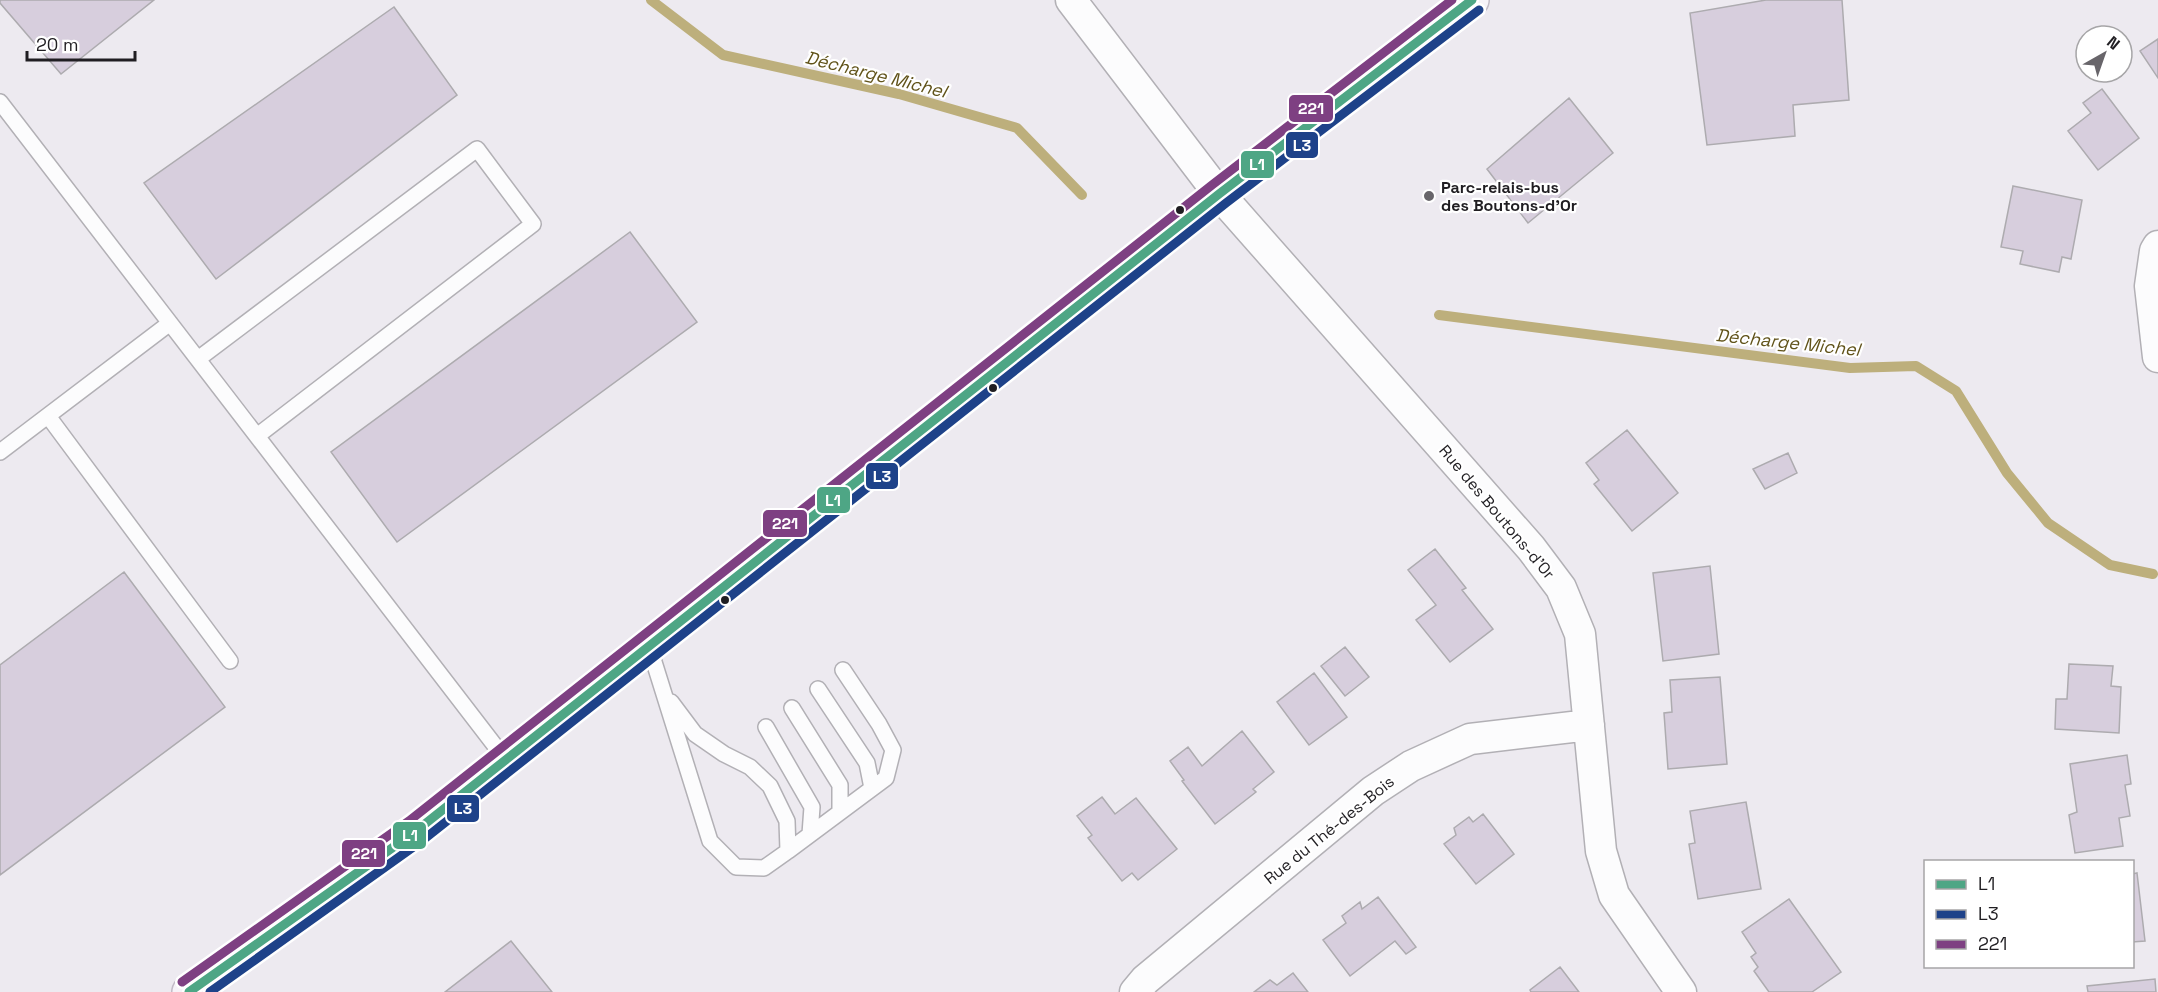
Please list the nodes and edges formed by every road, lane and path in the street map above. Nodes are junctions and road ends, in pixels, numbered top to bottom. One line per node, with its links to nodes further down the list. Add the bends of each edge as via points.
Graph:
1 (1071, 0): 4 (street, Rue des Boutons-d'Or)
2 (1472, 0): 4 (main road)
3 (0, 102): 6 (lane)
4 (1219, 194): 12 (main road); 18 (street, Rue des Boutons-d'Or, via 1531,548 1561,588 1580,634)
5 (2158, 246): 7 (street, via 2150,286)
6 (170, 323): 8 (lane); 9 (lane)
7 (2158, 357)
8 (198, 359): 10 (lane); 10 (lane, via 477,149 533,224)
9 (48, 416): 11 (lane); 13 (lane)
10 (257, 436): 20 (lane)
11 (0, 452)
12 (649, 646): 16 (lane); 20 (main road)
13 (230, 661)
14 (843, 669): 21 (lane, via 893,750 886,778)
15 (818, 689): 21 (lane, via 867,763)
16 (663, 692): 24 (lane, via 695,734 750,767 770,786 787,821); 24 (lane, via 710,841 736,867 764,868)
17 (792, 708): 22 (lane, via 840,786)
18 (1589, 725): 26 (street, Rue du Thé-des-Bois, via 1470,739 1411,766 1373,791); 27 (street, Rue des Boutons-d'Or, via 1601,851 1614,896)
19 (766, 727): 23 (lane, via 812,807)
20 (506, 760): 25 (main road, via 416,831)
21 (872, 788): 22 (lane)
22 (840, 812): 23 (lane)
23 (810, 834): 24 (lane)
24 (788, 851)
25 (189, 992)
26 (1135, 992)
27 (1681, 992)

